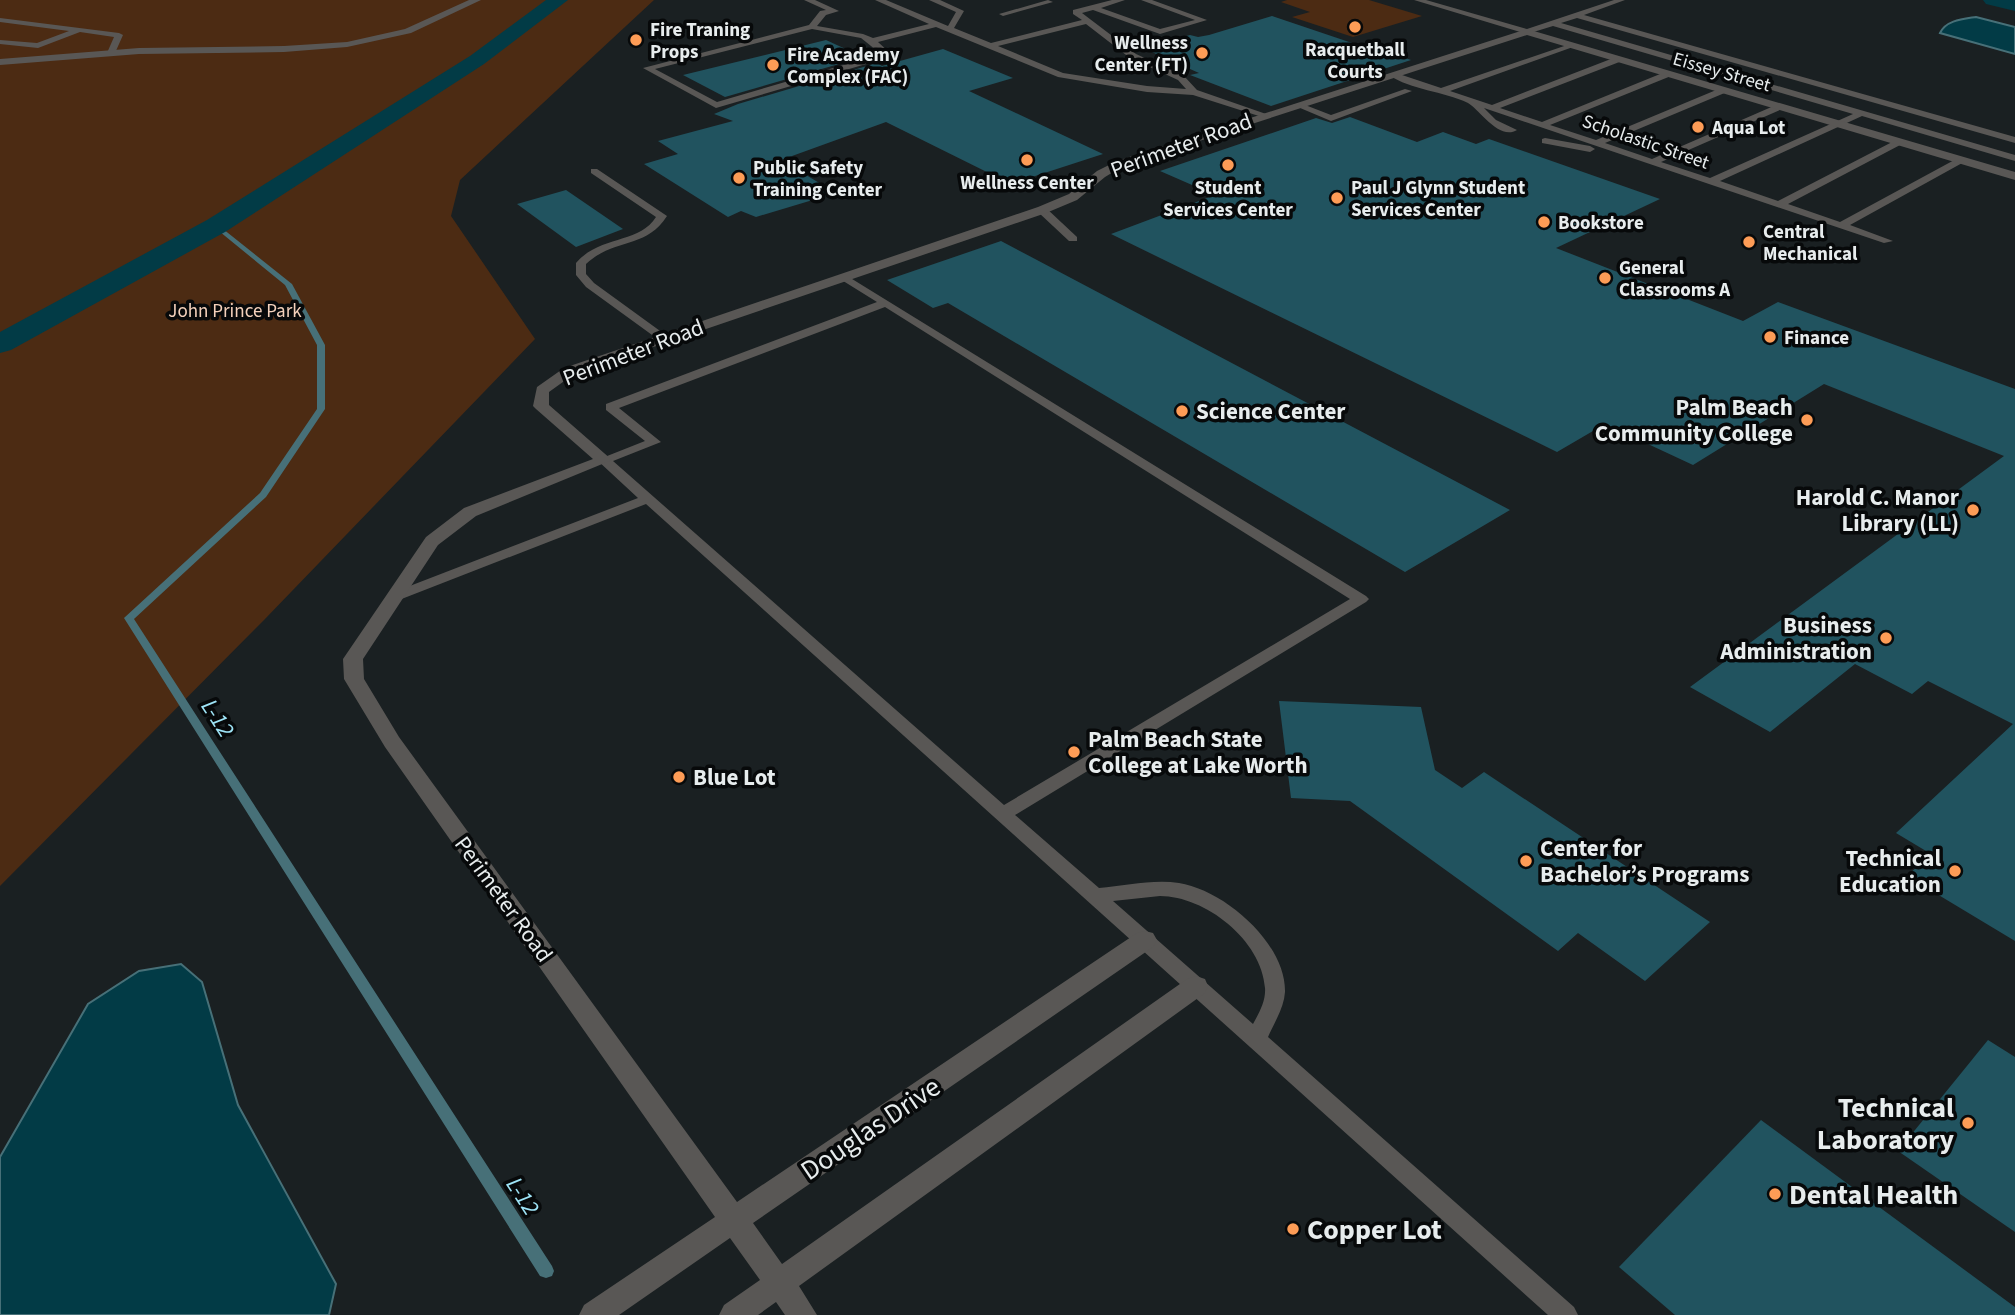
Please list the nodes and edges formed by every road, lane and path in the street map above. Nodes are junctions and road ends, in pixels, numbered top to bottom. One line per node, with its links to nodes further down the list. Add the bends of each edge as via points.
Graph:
1 (475, 0): 26 (street, via 407,32 349,44 267,51)
2 (808, 0): 18 (lane, via 835,11 823,13)
3 (879, 0): 17 (lane)
4 (933, 0): 19 (lane, via 960,10)
5 (1121, 0): 11 (lane)
6 (1145, 0): 11 (lane, via 1203,20 1160,32)
7 (1418, 0): 21 (lane, Eissey Street)
8 (1621, 0): 13 (lane)
9 (1046, 1): 10 (lane); 12 (lane)
10 (1058, 5)
11 (1093, 7): 15 (lane, via 1072,10)
12 (1003, 14)
13 (1576, 15): 16 (lane); 44 (lane)
14 (0, 20): 20 (lane)
15 (1088, 21): 25 (lane); 34 (lane, via 1133,56 1181,78)
16 (1553, 23): 21 (lane); 39 (lane)
17 (937, 24): 19 (lane); 22 (lane)
18 (812, 27): 22 (lane); 22 (lane, via 647,68 716,105 887,55)
19 (950, 29): 25 (lane)
20 (80, 30): 23 (lane, via 38,46); 26 (lane, via 119,35)
21 (1527, 32): 24 (street, Eissey Street); 30 (street, Perimeter Road)
22 (872, 41)
23 (0, 42)
24 (1570, 45): 27 (street, Eissey Street); 33 (lane)
25 (989, 46): 34 (lane, via 1061,75)
26 (111, 54): 28 (street)
27 (1619, 59): 29 (street, Eissey Street); 38 (lane)
28 (0, 62)
29 (1668, 74): 31 (street, Eissey Street); 42 (lane)
30 (1393, 75): 33 (lane, Scholastic Street); 36 (street, Perimeter Road)
31 (1724, 90): 37 (street, Eissey Street); 47 (lane)
32 (1408, 91): 36 (lane, via 1331,118)
33 (1442, 91): 35 (lane, Scholastic Street)
34 (1194, 92): 40 (lane)
35 (1471, 101): 38 (lane, Scholastic Street); 43 (lane, via 1493,122)
36 (1297, 105): 40 (street, Perimeter Road)
37 (1779, 107): 41 (street, Eissey Street); 51 (lane)
38 (1492, 108): 42 (lane, Scholastic Street)
39 (1862, 113): 41 (lane); 49 (lane)
40 (1265, 115): 57 (street, Perimeter Road, via 1121,163 1073,197)
41 (1837, 124): 46 (street, Eissey Street); 55 (lane)
42 (1542, 125): 47 (lane, Scholastic Street)
43 (1512, 130)
44 (2015, 140)
45 (1545, 141): 48 (lane)
46 (1899, 142): 50 (street, Eissey Street); 56 (lane)
47 (1597, 144): 48 (lane, Scholastic Street)
48 (1629, 154): 51 (lane, Scholastic Street)
49 (2011, 156): 52 (lane)
50 (1961, 160): 52 (street, Eissey Street); 58 (lane)
51 (1653, 162): 55 (lane, Scholastic Street)
52 (1983, 167): 54 (street, Eissey Street)
53 (594, 171): 63 (lane, via 662,216 653,229 590,252 581,262 581,275)
54 (2015, 176)
55 (1710, 182): 56 (lane, Scholastic Street)
56 (1778, 205): 58 (lane, Scholastic Street)
57 (1042, 210): 59 (lane); 61 (street, Perimeter Road)
58 (1840, 226): 60 (lane, Scholastic Street)
59 (1073, 239)
60 (1888, 242)
61 (845, 277): 62 (lane); 63 (street, Perimeter Road)
62 (886, 303): 64 (lane, via 610,407 654,442); 67 (lane, via 1361,599)
63 (663, 338): 64 (street, Perimeter Road, via 569,371 542,390 541,406)
64 (604, 460): 65 (lane); 66 (street, Perimeter Road, via 470,512 432,541)
65 (647, 499): 66 (lane); 67 (lane)
66 (394, 597): 72 (street, Perimeter Road, via 353,659 354,678 392,742)
67 (1002, 814): 68 (lane)
68 (1095, 897): 69 (lane); 71 (lane, via 1167,889 1213,901 1251,935 1274,972 1275,993)
69 (1145, 940): 70 (lane); 72 (street, Douglas Drive)
70 (1196, 986): 71 (lane); 73 (street)
71 (1256, 1040): 77 (lane)
72 (734, 1221): 73 (street, Perimeter Road); 74 (street, Douglas Drive)
73 (779, 1283): 75 (street); 76 (street, Perimeter Road)
74 (594, 1315)
75 (734, 1315)
76 (802, 1315)
77 (1566, 1315)

